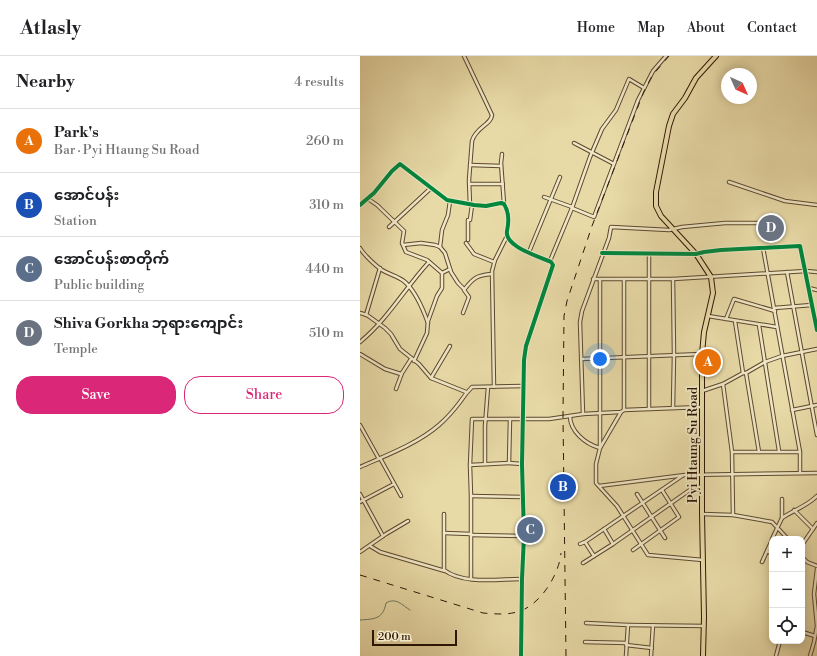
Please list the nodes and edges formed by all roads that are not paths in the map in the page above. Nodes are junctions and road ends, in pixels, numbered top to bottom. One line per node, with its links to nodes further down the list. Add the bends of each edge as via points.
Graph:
1 (464, 56): 9 (street, via 492,115 490,121 474,135)
2 (666, 56): 4 (street, via 653,71)
3 (716, 56): 28 (highway, via 696,78 673,114 669,126 656,192 656,206 661,216)
4 (644, 88): 6 (street, via 629,79 616,110 602,129); 8 (street)
5 (574, 143): 6 (street)
6 (592, 153): 8 (street); 24 (street)
7 (502, 154): 10 (street)
8 (614, 164): 24 (street, via 594,217)
9 (470, 165): 10 (street); 13 (street)
10 (501, 166): 14 (street)
11 (560, 177): 18 (street)
12 (729, 182): 23 (street, via 785,201)
13 (469, 184): 14 (street); 22 (street)
14 (503, 184): 20 (street)
15 (430, 188): 17 (street, via 400,164); 19 (street); 25 (street)
16 (544, 197): 18 (street)
17 (368, 199): 21 (street); 25 (street)
18 (551, 200): 24 (street); 36 (street)
19 (450, 201): 22 (street); 33 (street)
20 (504, 204): 22 (street); 29 (street, via 509,221)
21 (360, 205)
22 (471, 205): 30 (street)
23 (817, 205)
24 (572, 207): 40 (street)
25 (395, 222): 27 (street); 32 (street, via 405,233)
26 (774, 223): 28 (street, via 725,223)
27 (389, 227)
28 (673, 228): 37 (street, via 669,230 611,227); 39 (highway)
29 (508, 235): 36 (street, via 513,244); 42 (street)
30 (468, 240)
31 (466, 243): 42 (street, via 476,255)
32 (403, 245): 33 (street, via 421,243); 41 (street, via 406,252)
33 (440, 247): 44 (street, via 445,253)
34 (360, 248): 43 (street, via 365,257)
35 (763, 248): 39 (street); 45 (street, via 800,246); 49 (street)
36 (529, 252): 40 (street)
37 (602, 253): 38 (street); 52 (street)
38 (649, 254): 39 (street); 54 (street)
39 (696, 254): 51 (highway)
40 (550, 261): 93 (street, via 553,265 526,346)
41 (429, 262): 48 (street); 57 (street)
42 (494, 262): 50 (street)
43 (380, 268): 57 (street, via 399,278); 66 (street)
44 (450, 270): 48 (street); 59 (street)
45 (806, 271): 46 (street); 47 (street); 58 (street)
46 (787, 272): 49 (street); 62 (street)
47 (817, 272)
48 (442, 273): 71 (street, via 442,288)
49 (768, 273): 51 (street); 63 (street)
50 (492, 274): 59 (street, via 475,277); 95 (street)
51 (712, 277): 55 (street); 67 (highway, Pyi Htaung Su Road, via 713,293)
52 (593, 279): 56 (street); 85 (street, via 580,322)
53 (624, 279): 54 (street); 56 (street); 84 (street)
54 (649, 279): 55 (street); 82 (street)
55 (673, 279): 80 (street)
56 (600, 280): 86 (street)
57 (409, 287): 70 (street); 71 (street, via 418,300)
58 (809, 288): 60 (street); 61 (street)
59 (464, 289): 65 (street, via 469,297)
60 (817, 290)
61 (812, 305): 62 (street); 74 (street)
62 (793, 306): 63 (street); 78 (street)
63 (774, 309): 68 (street, via 734,299); 73 (street)
64 (360, 313): 66 (street)
65 (464, 313)
66 (366, 315): 70 (street)
67 (708, 316): 68 (street); 81 (highway, Pyi Htaung Su Road)
68 (726, 319): 69 (street)
69 (735, 321): 72 (street); 89 (street)
70 (379, 324): 75 (street); 87 (street)
71 (428, 324): 87 (street, via 427,333)
72 (759, 325): 73 (street); 88 (street)
73 (777, 327): 83 (street)
74 (817, 330)
75 (360, 342)
76 (450, 346): 91 (street)
77 (817, 349): 78 (street)
78 (802, 352): 83 (street); 101 (street)
79 (360, 354): 90 (street, via 385,369)
80 (674, 354): 81 (street); 82 (street); 102 (street)
81 (702, 354): 98 (highway, Pyi Htaung Su Road)
82 (649, 355): 84 (street); 103 (street)
83 (782, 356): 88 (street); 104 (street)
84 (624, 358): 86 (street); 105 (street)
85 (581, 359): 86 (street); 107 (street)
86 (599, 359): 106 (street)
87 (413, 360): 90 (street); 91 (street)
88 (765, 362): 89 (street); 115 (street)
89 (744, 372): 92 (street); 117 (street)
90 (401, 374): 96 (street)
91 (432, 378): 97 (street)
92 (723, 384): 98 (street); 116 (street)
93 (523, 386): 95 (street); 111 (street)
94 (488, 387): 95 (street); 97 (street, via 472,387); 109 (street)
95 (494, 387)
96 (396, 389)
97 (466, 392): 119 (street, via 461,401 430,433)
98 (702, 392): 100 (highway, Pyi Htaung Su Road)
99 (817, 405): 101 (street)
100 (702, 407): 102 (street); 128 (highway, Pyi Htaung Su Road)
101 (812, 407): 104 (street); 113 (street)
102 (673, 408): 103 (street)
103 (648, 409): 105 (street)
104 (792, 410): 118 (street)
105 (623, 411): 106 (street); 114 (street)
106 (599, 413): 107 (street); 114 (street)
107 (583, 414): 108 (street)
108 (570, 416): 111 (street); 114 (street, via 570,422 578,435 589,444)
109 (486, 419): 110 (street); 121 (street); 123 (street, via 472,419)
110 (510, 419): 111 (street); 120 (street)
111 (523, 420): 122 (street)
112 (360, 425): 119 (street)
113 (817, 435)
114 (600, 448): 131 (street, via 596,464 596,483)
115 (779, 451): 117 (street); 118 (street)
116 (732, 452): 117 (street); 125 (street)
117 (758, 452)
118 (800, 452): 126 (street)
119 (379, 458): 124 (street); 130 (street)
120 (509, 463): 121 (street); 122 (street)
121 (485, 464): 123 (street)
122 (522, 464): 139 (street)
123 (470, 465): 137 (street)
124 (360, 467)
125 (733, 473): 126 (street); 128 (street); 148 (street)
126 (800, 473): 127 (street)
127 (817, 473)
128 (703, 474): 129 (street); 132 (highway, Pyi Htaung Su Road)
129 (684, 475): 131 (street); 133 (street)
130 (394, 484): 136 (street); 141 (street)
131 (599, 486): 149 (street)
132 (702, 487): 144 (street, via 694,487); 147 (highway, Pyi Htaung Su Road)
133 (662, 490): 143 (street); 144 (street)
134 (360, 494): 141 (street)
135 (637, 494): 143 (street)
136 (401, 496)
137 (472, 496): 139 (street); 160 (street)
138 (817, 496): 145 (street)
139 (523, 497): 162 (street)
140 (782, 499): 151 (street)
141 (364, 500): 142 (street); 161 (street)
142 (360, 502)
143 (644, 503): 149 (street); 150 (street)
144 (671, 503): 150 (street); 158 (street, via 679,517)
145 (794, 510): 151 (street); 156 (street)
146 (444, 514): 159 (street)
147 (702, 514): 148 (street); 177 (highway, Pyi Htaung Su Road)
148 (733, 515): 154 (street, via 772,522)
149 (624, 516): 155 (street); 157 (street)
150 (652, 517): 157 (street); 158 (street)
151 (782, 518): 154 (street)
152 (408, 521): 161 (street)
153 (817, 523): 156 (street)
154 (777, 528): 163 (street); 164 (street)
155 (604, 529): 167 (street); 169 (street)
156 (813, 529): 166 (street)
157 (632, 530): 169 (street); 170 (street)
158 (660, 530): 165 (street); 170 (street)
159 (444, 533): 160 (street); 183 (street)
160 (471, 534): 162 (street); 185 (street)
161 (383, 536): 171 (street)
162 (524, 536): 184 (street)
163 (773, 536)
164 (785, 536)
165 (665, 538)
166 (805, 541)
167 (585, 542): 168 (street); 176 (street)
168 (580, 544)
169 (613, 544): 176 (street)
170 (641, 544): 173 (street); 177 (street, via 648,555)
171 (370, 546): 175 (street); 183 (street, via 380,552)
172 (769, 546): 174 (street)
173 (633, 550)
174 (767, 551): 179 (street)
175 (360, 552)
176 (594, 556): 180 (street)
177 (704, 560): 189 (highway, Pyi Htaung Su Road)
178 (805, 561): 181 (street)
179 (762, 562)
180 (583, 563)
181 (817, 566)
182 (817, 569): 191 (street, via 814,594 817,626)
183 (446, 571): 185 (street, via 457,578)
184 (522, 579): 185 (street); 196 (street)
185 (471, 580)
186 (586, 623): 187 (street)
187 (628, 625): 188 (street); 193 (street)
188 (653, 625): 189 (street); 195 (street)
189 (704, 626): 199 (highway, Pyi Htaung Su Road)
190 (805, 633): 191 (street)
191 (815, 636): 201 (street)
192 (585, 642): 193 (street)
193 (626, 644): 195 (street); 197 (street)
194 (779, 644): 200 (street)
195 (652, 648): 198 (street)
196 (522, 656)
197 (626, 656)
198 (651, 656)
199 (703, 656)
200 (776, 656)
201 (810, 656)

